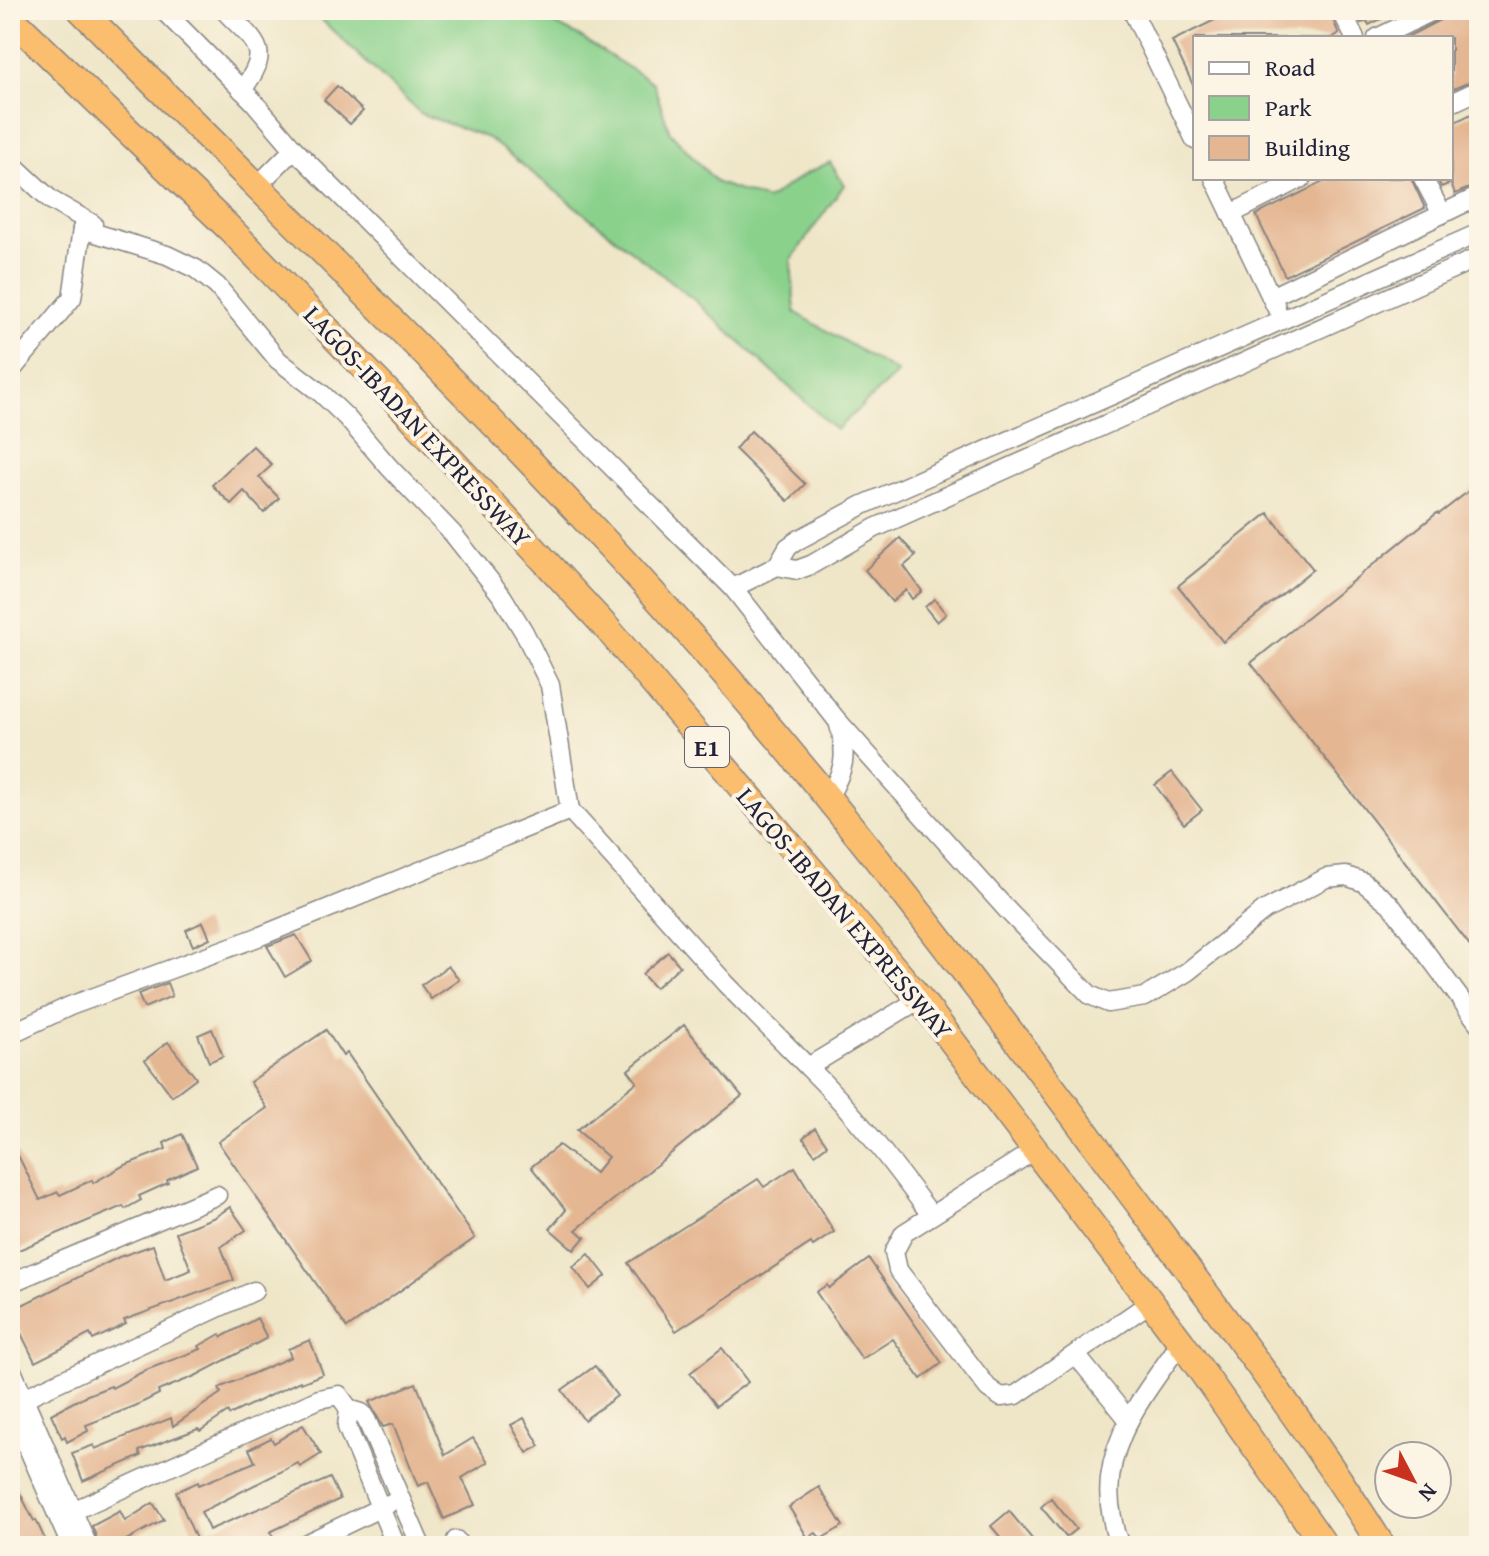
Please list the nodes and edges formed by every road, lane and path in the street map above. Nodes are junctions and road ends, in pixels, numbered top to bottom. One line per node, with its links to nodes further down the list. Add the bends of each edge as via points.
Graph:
1 (81, 10): 19 (highway, LAGOS-IBADAN EXPRESSWAY / E1)
2 (163, 10): 10 (street)
3 (224, 10): 10 (street, via 261,58)
4 (1132, 10): 13 (street)
5 (1341, 10): 8 (street)
6 (1435, 10): 9 (street)
7 (10, 17): 34 (highway, LAGOS-IBADAN EXPRESSWAY / E1, via 231,230 406,411 606,627)
8 (1354, 36)
9 (1381, 36)
10 (242, 90): 14 (street)
11 (1479, 90): 12 (street)
12 (1453, 102)
13 (1193, 130)
14 (294, 149): 19 (street); 30 (street)
15 (10, 162): 23 (street, via 51,200 93,224)
16 (1215, 180): 21 (street)
17 (1298, 180): 21 (street)
18 (1424, 180): 22 (street)
19 (256, 187): 32 (highway, LAGOS-IBADAN EXPRESSWAY / E1, via 444,371 676,619)
20 (1479, 196): 22 (street)
21 (1231, 214): 26 (street)
22 (1442, 214): 26 (street)
23 (82, 229): 28 (street, via 72,298); 33 (street, via 167,255 217,286 278,360 346,417 453,534 502,596 550,685)
24 (1479, 233): 27 (street)
25 (1479, 257): 29 (street, via 875,528 811,565 797,570)
26 (1271, 297): 27 (street)
27 (1282, 320): 29 (street, via 863,505 788,547)
28 (10, 372)
29 (777, 566): 30 (street)
30 (733, 588): 31 (street)
31 (836, 719): 32 (street, via 844,762); 35 (street, via 1090,995 1108,1003 1145,997 1187,972 1265,910 1326,878 1346,876 1363,882 1390,904)
32 (828, 798): 60 (highway, LAGOS-IBADAN EXPRESSWAY / E1, via 1105,1157 1246,1348)
33 (570, 810): 36 (street); 37 (street)
34 (920, 999): 37 (street); 38 (highway, LAGOS-IBADAN EXPRESSWAY / E1)
35 (1479, 1024)
36 (10, 1034)
37 (808, 1067): 40 (street, via 878,1143)
38 (1035, 1150): 40 (street); 43 (highway, LAGOS-IBADAN EXPRESSWAY / E1)
39 (217, 1195): 41 (street)
40 (931, 1215): 45 (street, via 904,1233 894,1252 898,1270 988,1388 1001,1397 1016,1395)
41 (10, 1283)
42 (254, 1291): 47 (street)
43 (1151, 1302): 44 (highway, LAGOS-IBADAN EXPRESSWAY / E1); 45 (street)
44 (1181, 1342): 49 (street); 59 (highway, LAGOS-IBADAN EXPRESSWAY / E1)
45 (1076, 1355): 49 (street)
46 (10, 1366): 47 (street)
47 (17, 1402): 52 (street); 53 (street)
48 (349, 1409): 50 (street, via 367,1421); 51 (street, via 347,1427); 52 (street, via 339,1395 319,1399)
49 (1128, 1419): 58 (street, via 1111,1465 1108,1500)
50 (400, 1498): 51 (street); 57 (street)
51 (379, 1508): 55 (street); 56 (street)
52 (73, 1511): 54 (street)
53 (71, 1546)
54 (88, 1546)
55 (301, 1546)
56 (396, 1546)
57 (421, 1546)
58 (1122, 1546)
59 (1325, 1546)
60 (1382, 1546)

